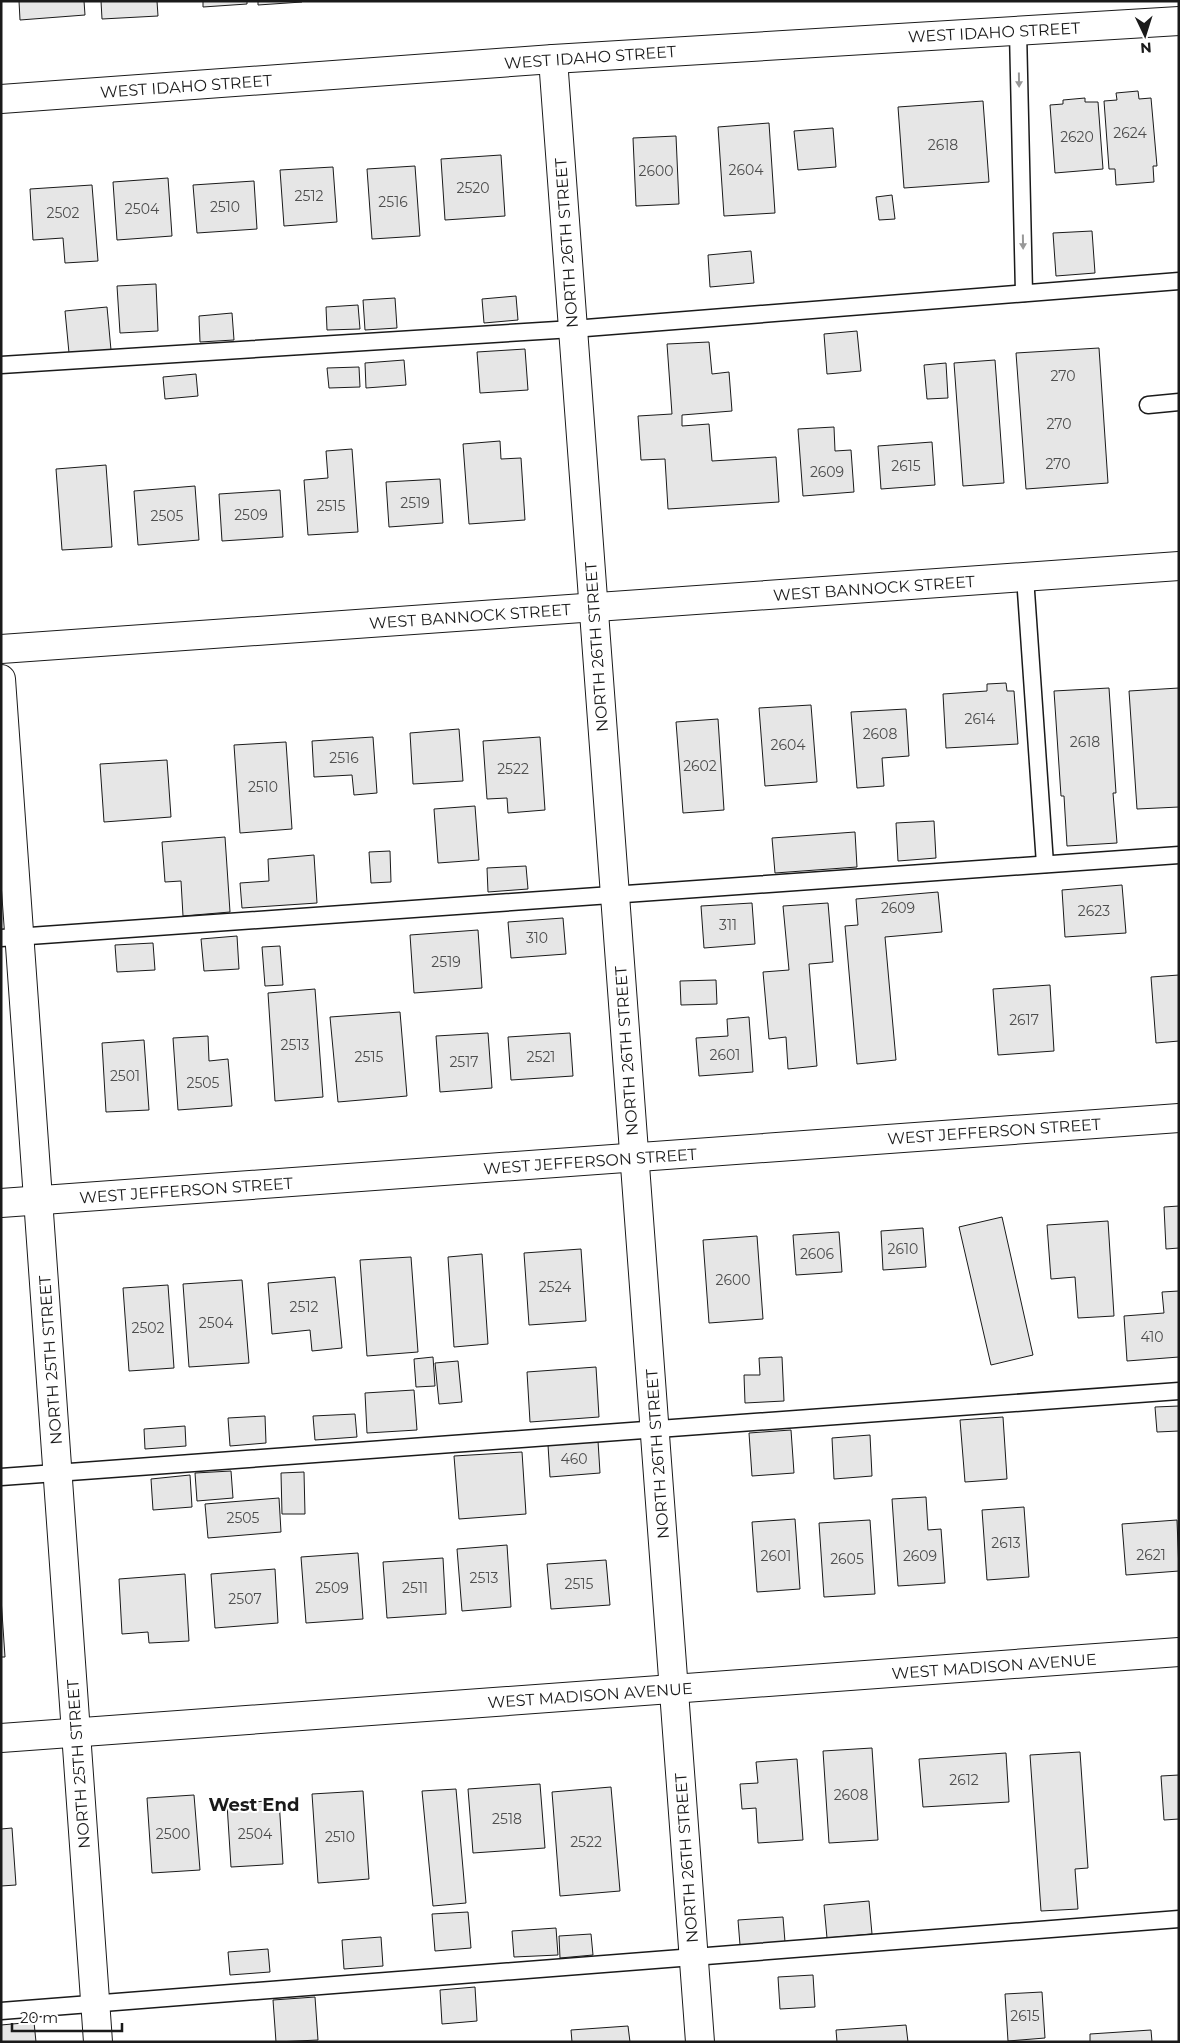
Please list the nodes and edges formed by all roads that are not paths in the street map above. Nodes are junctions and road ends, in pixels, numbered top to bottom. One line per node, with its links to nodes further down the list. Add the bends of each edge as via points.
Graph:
1 (1179, 21): 2 (street, WEST IDAHO STREET)
2 (1018, 31): 3 (street, WEST IDAHO STREET); 6 (lane, one-way to 6)
3 (553, 59): 4 (street, WEST IDAHO STREET); 7 (street, NORTH 26TH STREET)
4 (1, 99)
5 (1179, 281): 6 (lane)
6 (1024, 293): 7 (lane)
7 (573, 329): 8 (lane); 13 (street, NORTH 26TH STREET)
8 (1, 365)
9 (1179, 402): 10 (lane)
10 (1148, 405)
11 (1179, 566): 12 (street, WEST BANNOCK STREET)
12 (1025, 577): 13 (street, WEST BANNOCK STREET); 17 (lane)
13 (592, 607): 14 (street, WEST BANNOCK STREET); 18 (street, NORTH 26TH STREET)
14 (1, 649)
15 (1, 679): 19 (street, NORTH 25TH STREET)
16 (1179, 855): 17 (lane)
17 (1045, 864): 18 (lane)
18 (614, 895): 19 (lane); 21 (street, NORTH 26TH STREET)
19 (10, 938): 22 (street, NORTH 25TH STREET)
20 (1179, 1118): 21 (street, WEST JEFFERSON STREET)
21 (634, 1157): 22 (street, WEST JEFFERSON STREET); 25 (street, NORTH 26TH STREET)
22 (38, 1201): 23 (street, WEST JEFFERSON STREET); 26 (street, NORTH 25TH STREET)
23 (1, 1203)
24 (1179, 1391): 25 (lane)
25 (655, 1429): 26 (lane); 29 (street, NORTH 26TH STREET)
26 (58, 1473): 27 (lane); 30 (street, NORTH 25TH STREET)
27 (1, 1477)
28 (1179, 1652): 29 (street, WEST MADISON AVENUE)
29 (674, 1689): 30 (street, WEST MADISON AVENUE); 33 (street, NORTH 26TH STREET)
30 (76, 1733): 31 (street, WEST MADISON AVENUE); 34 (street, NORTH 25TH STREET)
31 (1, 1738)
32 (1179, 1919): 33 (lane)
33 (694, 1957): 34 (lane); 37 (street, NORTH 26TH STREET)
34 (95, 2004): 35 (lane); 36 (street, NORTH 25TH STREET)
35 (1, 2011)
36 (98, 2042)
37 (700, 2042)

